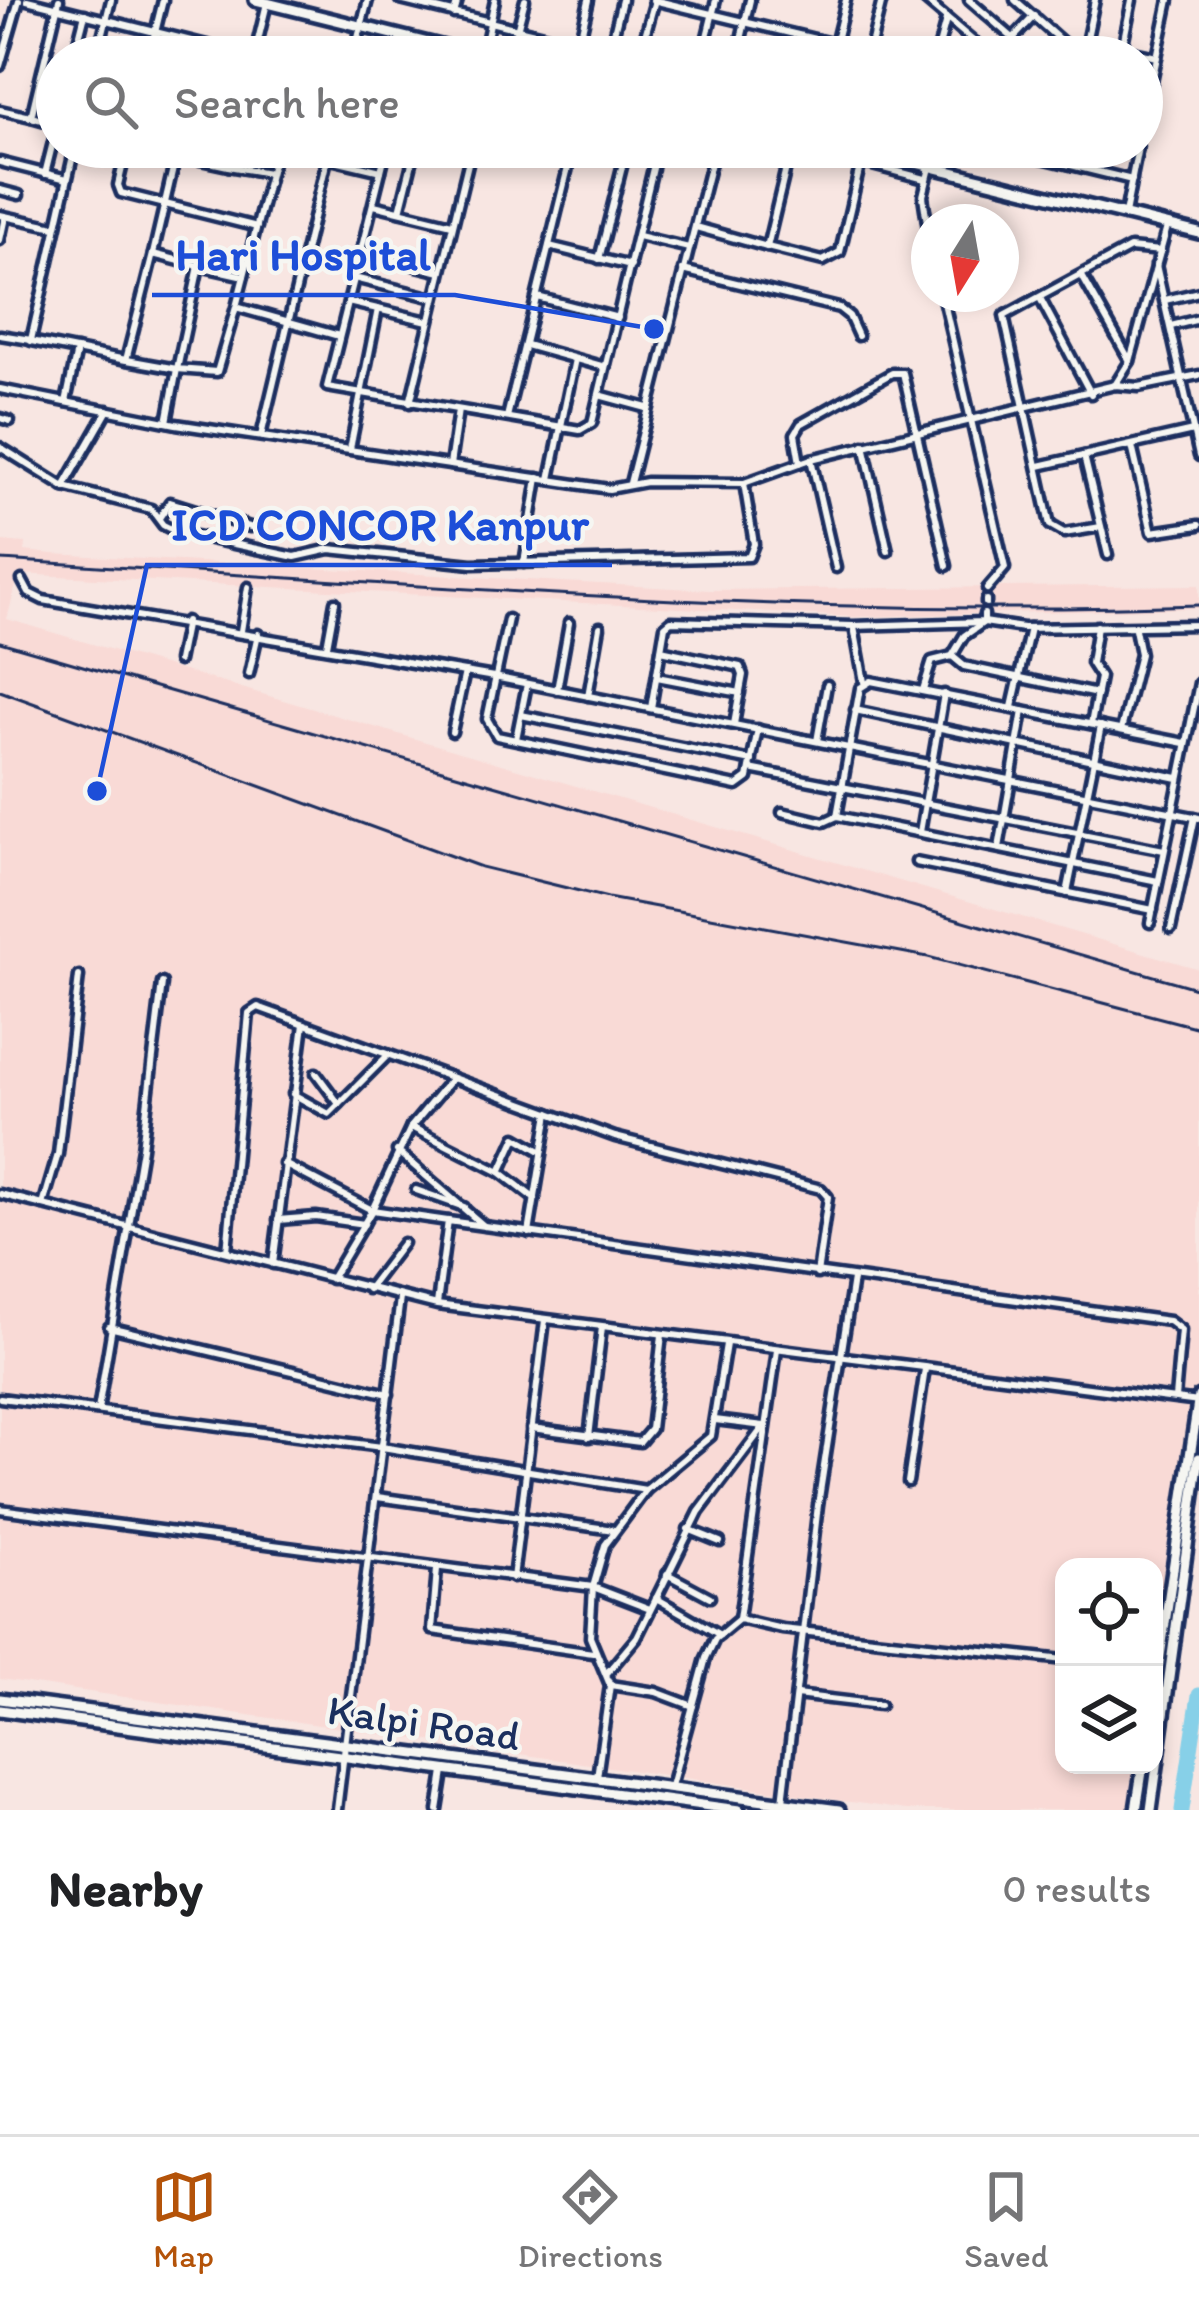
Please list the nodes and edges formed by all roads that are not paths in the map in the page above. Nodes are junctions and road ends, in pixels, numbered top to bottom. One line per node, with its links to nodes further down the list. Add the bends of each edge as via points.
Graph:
1 (23, 0): 24 (street); 62 (street)
2 (111, 0): 30 (street)
3 (164, 0): 35 (street)
4 (254, 0): 23 (main road)
5 (368, 0): 33 (street)
6 (400, 0): 26 (street)
7 (458, 0): 26 (street)
8 (495, 0): 32 (street)
9 (525, 0): 34 (street)
10 (589, 0): 46 (street)
11 (622, 0): 47 (street)
12 (654, 0): 27 (street); 48 (street)
13 (716, 0): 27 (street)
14 (750, 0): 31 (street)
15 (846, 0): 52 (street)
16 (882, 0): 53 (street)
17 (925, 0): 29 (street)
18 (969, 0): 56 (street)
19 (1015, 0): 28 (street)
20 (1095, 0): 59 (street)
21 (1132, 0): 60 (street)
22 (1169, 0): 61 (street)
23 (267, 3): 33 (main road); 41 (street)
24 (58, 4): 25 (street); 36 (street)
25 (85, 14): 30 (street); 37 (street)
26 (454, 14): 32 (street)
27 (713, 14): 31 (street); 49 (street)
28 (1034, 16): 57 (street); 58 (street)
29 (946, 18): 54 (street); 55 (street)
30 (106, 20): 35 (street); 38 (street)
31 (745, 22): 50 (street); 51 (street)
32 (490, 23): 34 (street); 44 (street)
33 (361, 26): 42 (street); 43 (main road)
34 (518, 30): 45 (street)
35 (155, 32): 39 (street); 40 (street)
36 (50, 36)
37 (79, 36)
38 (102, 36)
39 (154, 36)
40 (171, 36)
41 (259, 36)
42 (358, 36)
43 (393, 36)
44 (488, 36)
45 (544, 36)
46 (581, 36)
47 (613, 36)
48 (643, 36)
49 (707, 36)
50 (742, 36)
51 (802, 36)
52 (837, 36)
53 (873, 36)
54 (941, 36)
55 (968, 36)
56 (1012, 36)
57 (1016, 36)
58 (1057, 36)
59 (1087, 36)
60 (1125, 36)
61 (1161, 36)
62 (0, 66)
63 (36, 96): 65 (street)
64 (0, 110): 65 (street)
65 (31, 117): 66 (street)
66 (36, 119)
67 (0, 162): 92 (street)
68 (46, 168): 92 (street)
69 (70, 168): 93 (street)
70 (123, 168): 98 (street, via 118,190)
71 (174, 168): 98 (street)
72 (240, 168): 91 (street)
73 (271, 168): 91 (street)
74 (326, 168): 138 (street)
75 (369, 168): 90 (street)
76 (382, 168): 90 (street)
77 (411, 168): 101 (street)
78 (467, 168): 104 (street)
79 (568, 168): 112 (street)
80 (619, 168): 118 (street)
81 (651, 168): 110 (street)
82 (709, 168): 105 (street)
83 (786, 168): 113 (street)
84 (859, 168): 113 (street, via 837,258)
85 (895, 168): 94 (street)
86 (927, 168): 94 (street)
87 (939, 168): 103 (main road)
88 (1084, 168): 95 (street)
89 (1134, 168): 95 (street)
90 (381, 171): 100 (street)
91 (269, 173): 108 (street)
92 (45, 174): 93 (street)
93 (67, 179): 107 (street)
94 (925, 179): 99 (street)
95 (1132, 180): 103 (street)
96 (0, 190): 97 (street)
97 (19, 195)
98 (165, 204): 108 (street); 117 (street)
99 (927, 204)
100 (373, 205): 101 (street); 116 (street)
101 (400, 211): 104 (street)
102 (3, 216): 107 (street); 111 (street)
103 (1124, 217): 106 (main road)
104 (452, 224): 123 (street)
105 (694, 226): 113 (street); 114 (street)
106 (1167, 226): 109 (main road); 115 (street)
107 (55, 227): 144 (street)
108 (257, 227): 124 (street)
109 (1199, 233)
110 (638, 236): 114 (street); 120 (street)
111 (0, 240)
112 (550, 246): 118 (street); 128 (street)
113 (767, 247)
114 (689, 248): 122 (street)
115 (1161, 250): 121 (street); 125 (street, via 1130,248)
116 (361, 252): 123 (street); 126 (street)
117 (153, 254): 119 (street); 148 (street)
118 (599, 259): 120 (street)
119 (199, 266): 124 (street); 151 (street)
120 (632, 266): 136 (street)
121 (1156, 266): 131 (street); 149 (street)
122 (682, 270): 143 (street, via 839,308); 161 (street)
123 (441, 272): 129 (street)
124 (244, 276): 133 (street)
125 (1082, 276): 130 (street); 149 (street)
126 (354, 278): 129 (street); 132 (street)
127 (1199, 292): 131 (street)
128 (537, 297): 136 (street); 145 (street)
129 (434, 298): 139 (street)
130 (1040, 298): 156 (street); 162 (street, via 1008,312 1004,322)
131 (1165, 300): 140 (street)
132 (347, 302): 134 (street); 142 (street)
133 (236, 307): 138 (street); 151 (street, via 217,372)
134 (378, 309): 139 (street); 158 (street)
135 (946, 312): 168 (street)
136 (618, 317): 150 (street)
137 (1199, 319): 140 (street)
138 (288, 320): 142 (street); 173 (street)
139 (428, 321): 160 (street)
140 (1171, 326): 153 (street)
141 (0, 335): 144 (street)
142 (339, 336): 158 (street, via 327,387)
143 (858, 337)
144 (31, 340): 146 (street)
145 (526, 345): 147 (street); 166 (street)
146 (77, 350): 148 (street); 159 (street)
147 (575, 359): 150 (street); 170 (street)
148 (126, 360): 151 (street)
149 (1130, 361): 154 (street)
150 (605, 367): 157 (street)
151 (177, 369): 169 (street)
152 (1199, 375): 153 (street)
153 (1181, 379): 154 (street); 171 (street)
154 (1115, 385): 156 (street)
155 (0, 388): 159 (street)
156 (1090, 394): 162 (street)
157 (598, 395): 161 (street); 170 (street, via 586,430)
158 (359, 396): 160 (street); 177 (street)
159 (66, 402): 163 (street)
160 (410, 404): 164 (street)
161 (649, 408): 186 (street)
162 (1025, 409): 168 (street); 183 (street)
163 (108, 410): 169 (street); 188 (street)
164 (458, 410): 166 (street); 182 (street)
165 (0, 418): 167 (street)
166 (507, 418): 170 (street)
167 (10, 421)
168 (970, 421): 172 (street); 200 (street, via 1005,568)
169 (167, 422): 173 (street)
170 (560, 426): 185 (street)
171 (1193, 431): 175 (street); 179 (street)
172 (918, 434): 174 (street); 181 (street, via 905,377 892,373 801,424); 196 (street)
173 (261, 436): 177 (street)
174 (864, 445): 180 (street); 193 (street)
175 (1132, 446): 178 (street); 190 (street, via 1152,532)
176 (0, 447): 188 (street)
177 (350, 449): 182 (street)
178 (1084, 456): 183 (street); 191 (street)
179 (1199, 456)
180 (811, 458): 181 (street); 197 (street)
181 (800, 463): 187 (street)
182 (450, 465): 184 (street)
183 (1039, 466): 191 (street, via 1053,530)
184 (538, 478): 185 (street); 195 (street)
185 (550, 480): 186 (street, via 609,489)
186 (630, 483): 187 (street)
187 (744, 483): 195 (street, via 749,557)
188 (64, 487): 189 (street, via 131,502)
189 (159, 518): 192 (street, via 170,502); 195 (street, via 166,528 208,541 292,556 330,549)
190 (1199, 525)
191 (1101, 526): 194 (street)
192 (250, 527)
193 (888, 551)
194 (1108, 555)
195 (524, 562)
196 (947, 566)
197 (836, 568)
198 (22, 580): 204 (street, via 43,600)
199 (248, 587): 212 (street)
200 (987, 589)
201 (335, 602): 214 (street)
202 (984, 618): 207 (street); 211 (street); 216 (street)
203 (508, 619): 220 (street)
204 (187, 621): 212 (street); 217 (street)
205 (569, 623): 227 (street)
206 (1199, 625): 210 (street)
207 (854, 626): 215 (street, via 670,621); 223 (street)
208 (1097, 626): 210 (street); 211 (street); 231 (street)
209 (600, 627): 232 (street)
210 (1134, 627): 244 (street, via 1140,654)
211 (1030, 628): 222 (street)
212 (241, 631): 213 (street)
213 (258, 634): 214 (street); 219 (street)
214 (327, 646): 218 (street)
215 (662, 650): 221 (street); 229 (street, via 740,667)
216 (952, 656): 222 (street); 228 (street, via 932,661)
217 (178, 662)
218 (465, 672): 220 (street); 245 (street)
219 (249, 674)
220 (494, 677): 225 (street); 246 (street, via 487,726)
221 (657, 677): 229 (street); 233 (street)
222 (1019, 679): 231 (street); 234 (street)
223 (865, 682): 228 (street); 235 (street)
224 (1199, 683): 238 (street)
225 (527, 684): 227 (street); 237 (street)
226 (827, 686): 247 (street)
227 (557, 690): 232 (street)
228 (923, 690): 230 (street)
229 (740, 693): 239 (street)
230 (944, 694): 234 (street); 242 (street)
231 (1097, 694): 240 (street)
232 (588, 696): 233 (street)
233 (651, 708): 239 (street)
234 (1012, 708): 236 (street)
235 (855, 710): 242 (street); 250 (street)
236 (1023, 711): 240 (street); 249 (street)
237 (521, 715): 246 (street); 253 (street)
238 (1194, 723): 248 (street)
239 (734, 724): 243 (street)
240 (1091, 724): 241 (street)
241 (1101, 726): 244 (street); 251 (street)
242 (938, 728): 249 (street); 252 (street)
243 (758, 729): 247 (street); 253 (street)
244 (1121, 730): 248 (street)
245 (452, 732)
246 (516, 741): 253 (street, via 737,786)
247 (817, 741): 250 (street)
248 (1185, 743): 255 (street)
249 (1017, 744): 251 (street); 254 (street)
250 (849, 747): 252 (street); 256 (street)
251 (1094, 760): 255 (street); 257 (street)
252 (931, 762): 254 (street); 258 (street)
253 (751, 765): 256 (street)
254 (1010, 778): 257 (street); 263 (street)
255 (1178, 778): 260 (street)
256 (842, 785): 258 (street); 261 (street)
257 (1087, 794): 260 (street); 265 (street)
258 (925, 803): 263 (street); 264 (street)
259 (782, 812): 261 (street, via 824,822)
260 (1172, 812): 262 (street); 267 (street)
261 (837, 816): 264 (street)
262 (1197, 817): 274 (street)
263 (1004, 819): 265 (street); 266 (street)
264 (920, 832): 266 (street)
265 (1080, 832): 267 (street); 269 (street)
266 (999, 848): 269 (street)
267 (1164, 850): 270 (street)
268 (916, 862): 271 (street)
269 (1074, 864): 270 (street); 271 (street)
270 (1158, 881): 272 (street)
271 (1067, 892): 272 (street)
272 (1153, 910): 273 (street)
273 (1150, 922)
274 (1171, 928)
275 (79, 976): 292 (street, via 58,1154)
276 (163, 983): 298 (street)
277 (304, 1024): 278 (street); 281 (street); 302 (street, via 258,1007 249,1013)
278 (388, 1055): 280 (street); 282 (street)
279 (316, 1073): 282 (street)
280 (452, 1078): 283 (street); 284 (street)
281 (293, 1094): 282 (street, via 325,1114); 287 (street)
282 (339, 1104)
283 (549, 1113): 286 (street); 304 (street, via 655,1150 821,1189 828,1197)
284 (411, 1127): 285 (street); 288 (street)
285 (398, 1151): 293 (street); 294 (street)
286 (542, 1152): 288 (street, via 516,1137); 291 (street)
287 (284, 1164): 294 (street); 295 (street)
288 (500, 1172): 291 (street)
289 (416, 1190): 293 (street)
290 (0, 1195): 292 (street)
291 (535, 1199): 300 (street)
292 (43, 1205): 298 (street)
293 (468, 1208): 299 (street)
294 (372, 1210): 296 (street); 297 (street)
295 (278, 1220): 297 (street); 303 (street)
296 (448, 1221): 299 (street); 309 (street)
297 (364, 1224): 305 (street)
298 (126, 1226): 302 (street); 312 (street)
299 (484, 1226): 300 (street)
300 (529, 1232): 304 (street)
301 (403, 1243): 307 (street)
302 (227, 1251): 303 (street)
303 (274, 1264): 305 (street)
304 (817, 1274): 306 (street)
305 (331, 1279): 307 (street)
306 (853, 1279): 316 (street); 320 (street, via 1177,1323)
307 (368, 1289): 308 (street)
308 (400, 1298): 309 (street); 318 (street)
309 (437, 1305): 310 (street)
310 (545, 1320): 311 (street); 325 (street)
311 (602, 1327): 313 (street); 326 (street)
312 (109, 1328): 318 (street); 322 (street)
313 (662, 1335): 314 (street); 326 (street, via 647,1436 630,1444)
314 (726, 1343): 315 (street); 323 (street)
315 (777, 1350): 316 (street); 324 (street)
316 (840, 1358): 317 (street); 347 (street)
317 (925, 1369): 320 (street); 330 (street)
318 (389, 1394): 327 (street)
319 (0, 1398): 322 (street)
320 (1175, 1399): 321 (street)
321 (1199, 1400): 351 (main road)
322 (98, 1410): 327 (street)
323 (715, 1420): 324 (street); 331 (street, via 703,1448)
324 (764, 1426): 335 (street); 346 (street)
325 (531, 1428): 326 (street); 329 (street)
326 (589, 1437)
327 (382, 1447): 329 (street); 332 (street)
328 (1199, 1458): 352 (main road)
329 (525, 1469): 331 (street); 334 (street)
330 (908, 1482)
331 (646, 1490): 336 (street)
332 (377, 1496): 334 (street); 338 (street)
333 (0, 1509): 338 (street)
334 (519, 1515): 336 (street); 341 (street)
335 (688, 1529): 337 (street); 340 (street)
336 (614, 1530): 342 (street)
337 (720, 1542)
338 (369, 1560): 339 (street); 361 (street)
339 (437, 1569): 341 (street); 349 (street, via 430,1623 438,1633)
340 (667, 1574): 343 (street); 344 (street)
341 (513, 1578): 342 (street)
342 (593, 1587): 345 (street); 349 (street)
343 (710, 1597)
344 (656, 1598): 345 (street); 348 (street)
345 (650, 1610): 353 (street)
346 (739, 1619): 347 (street); 348 (street)
347 (805, 1631): 350 (street); 355 (street)
348 (720, 1635): 358 (street)
349 (593, 1653): 353 (street)
350 (1055, 1659)
351 (1162, 1666)
352 (1162, 1666)
353 (607, 1672): 354 (street)
354 (610, 1685): 358 (street); 365 (street)
355 (796, 1696): 357 (street); 367 (street)
356 (0, 1699): 360 (main road, Kalpi Road)
357 (880, 1705)
358 (693, 1706): 366 (street)
359 (0, 1710): 360 (main road, Kalpi Road)
360 (216, 1733): 361 (main road, Kalpi Road)
361 (346, 1750): 362 (main road, Kalpi Road); 365 (main road, Kalpi Road); 368 (street)
362 (445, 1768): 369 (street); 370 (main road, Kalpi Road)
363 (1142, 1774): 372 (main road)
364 (1154, 1774): 373 (main road)
365 (597, 1779): 366 (main road, Kalpi Road)
366 (670, 1788): 367 (main road, Kalpi Road)
367 (782, 1806): 371 (main road, Kalpi Road)
368 (338, 1810)
369 (438, 1810)
370 (739, 1810)
371 (839, 1810)
372 (1136, 1810)
373 (1151, 1810)

